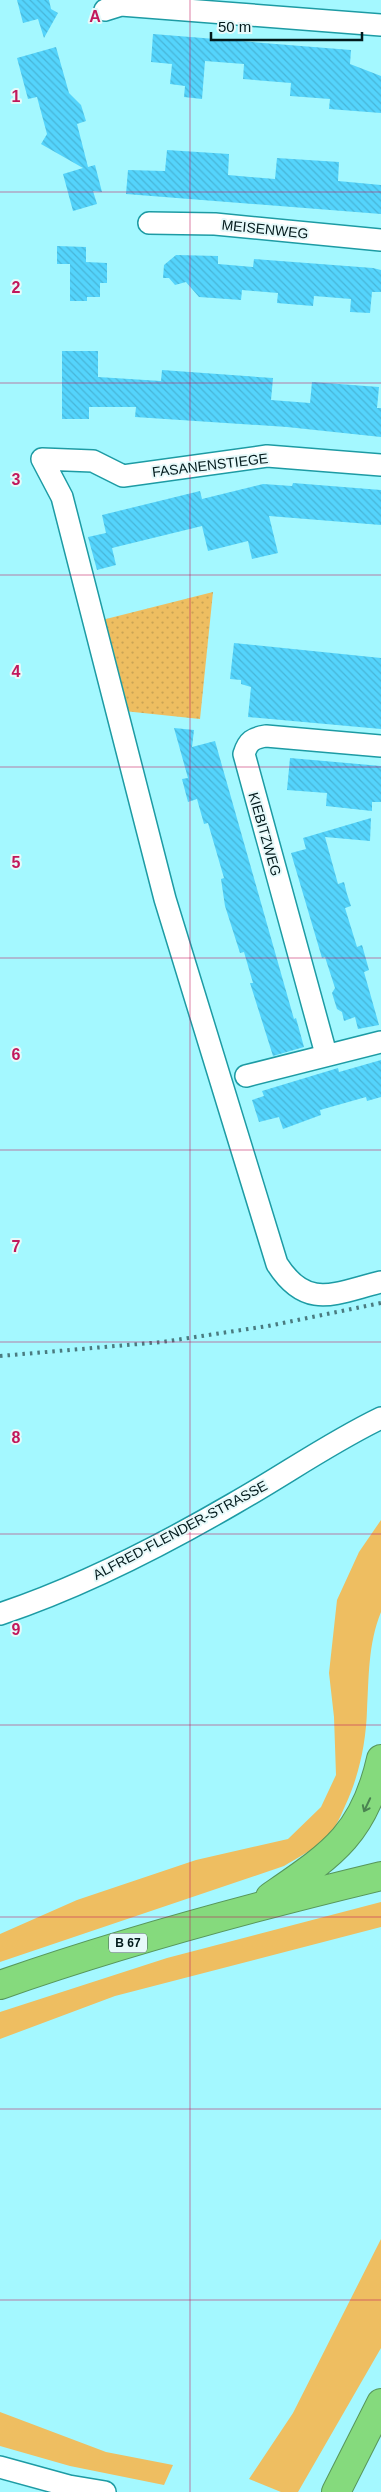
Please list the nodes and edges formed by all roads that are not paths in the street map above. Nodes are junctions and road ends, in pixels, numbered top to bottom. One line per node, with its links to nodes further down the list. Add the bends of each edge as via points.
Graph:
1 (105, 10): 2 (street, via 121,5)
2 (381, 25)
3 (149, 223): 4 (street, MEISENWEG, via 214,224)
4 (381, 240)
5 (381, 465): 10 (street, FASANENSTIEGE, via 267,456 123,476 93,461 42,460 62,497 165,899 277,1264 288,1282 302,1292 320,1295)
6 (381, 746): 8 (street, KIEBITZWEG, via 266,736 254,738 244,754)
7 (381, 1042): 8 (street)
8 (326, 1054): 9 (street)
9 (246, 1076)
10 (381, 1282)
11 (381, 1418): 12 (street, ALFRED-FLENDER-STRASSE, via 342,1437 234,1504 76,1586)
12 (0, 1614)
13 (381, 1759): 15 (highway, one-way to 15, via 366,1809 348,1836 326,1858)
14 (381, 1876): 15 (highway, B 67)
15 (257, 1906): 16 (highway, B 67)
16 (0, 1985)
17 (381, 2403): 20 (highway)
18 (0, 2467): 19 (street)
19 (105, 2492)
20 (336, 2492)

